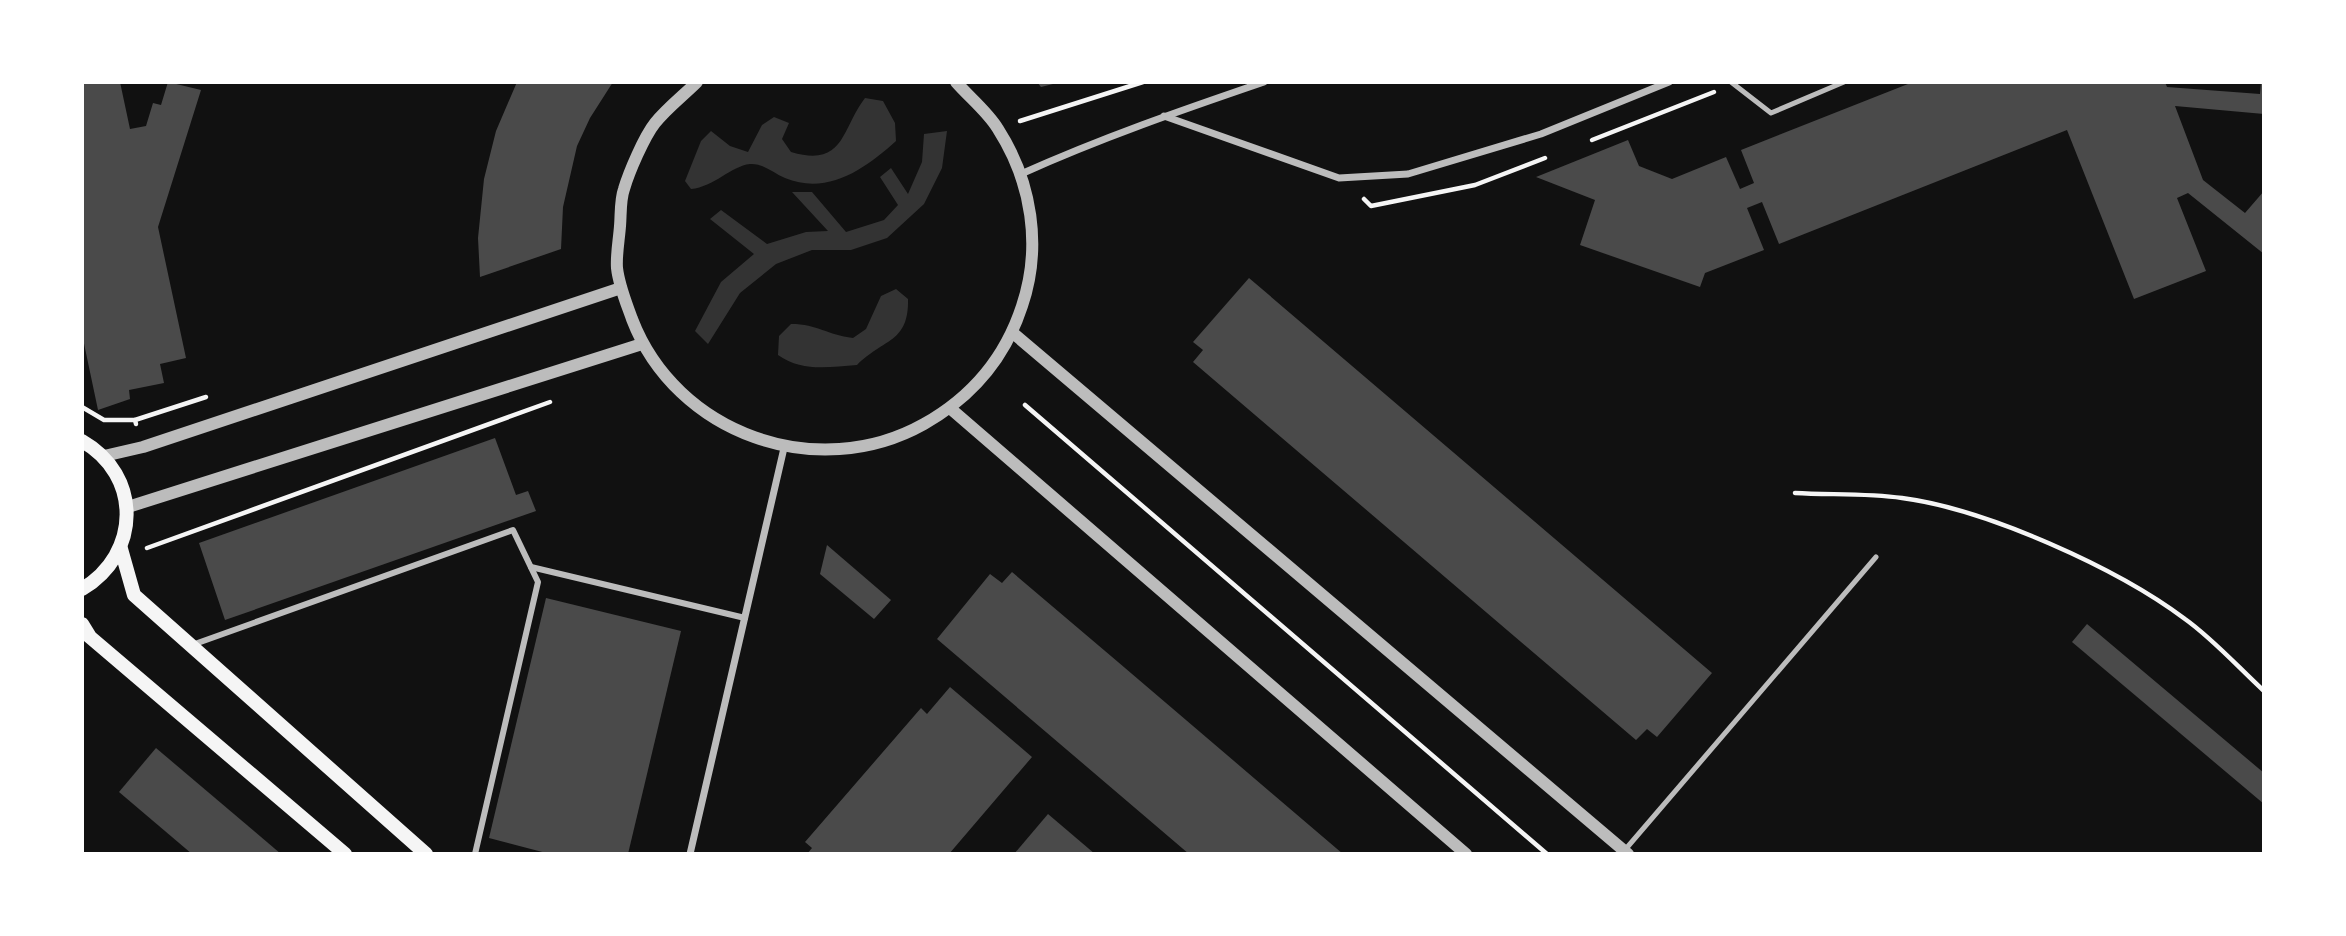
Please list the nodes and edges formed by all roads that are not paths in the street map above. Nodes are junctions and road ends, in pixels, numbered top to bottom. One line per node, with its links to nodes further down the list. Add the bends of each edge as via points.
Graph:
1 (697, 82): 9 (street, via 655,123 623,191 617,266)
2 (956, 82): 8 (street, via 998,127)
3 (1264, 82): 7 (street)
4 (1669, 82): 7 (street, via 1541,134 1408,174 1339,178)
5 (1731, 82): 6 (lane, via 1771,113)
6 (1844, 82)
7 (1164, 116): 8 (street)
8 (1021, 174): 10 (street, via 1033,227 1030,282)
9 (621, 288): 11 (street); 15 (street)
10 (1013, 333): 12 (street, via 987,375); 24 (street)
11 (642, 344): 14 (street, via 690,403 734,431); 16 (street)
12 (951, 409): 14 (street, via 900,438 843,451); 29 (street)
13 (82, 441): 15 (main road)
14 (784, 448): 21 (street)
15 (104, 456): 16 (main road, via 120,480)
16 (128, 507): 17 (main road)
17 (121, 549): 20 (main road, via 98,579); 23 (main road, via 134,595)
18 (1876, 557): 24 (lane)
19 (531, 567): 21 (street); 23 (street, via 513,530); 27 (street, via 538,582)
20 (82, 589)
21 (745, 618): 28 (street)
22 (82, 624): 25 (main road, via 90,637)
23 (190, 646): 26 (main road)
24 (1624, 853)
25 (345, 854)
26 (426, 854)
27 (475, 854)
28 (690, 854)
29 (1466, 854)

